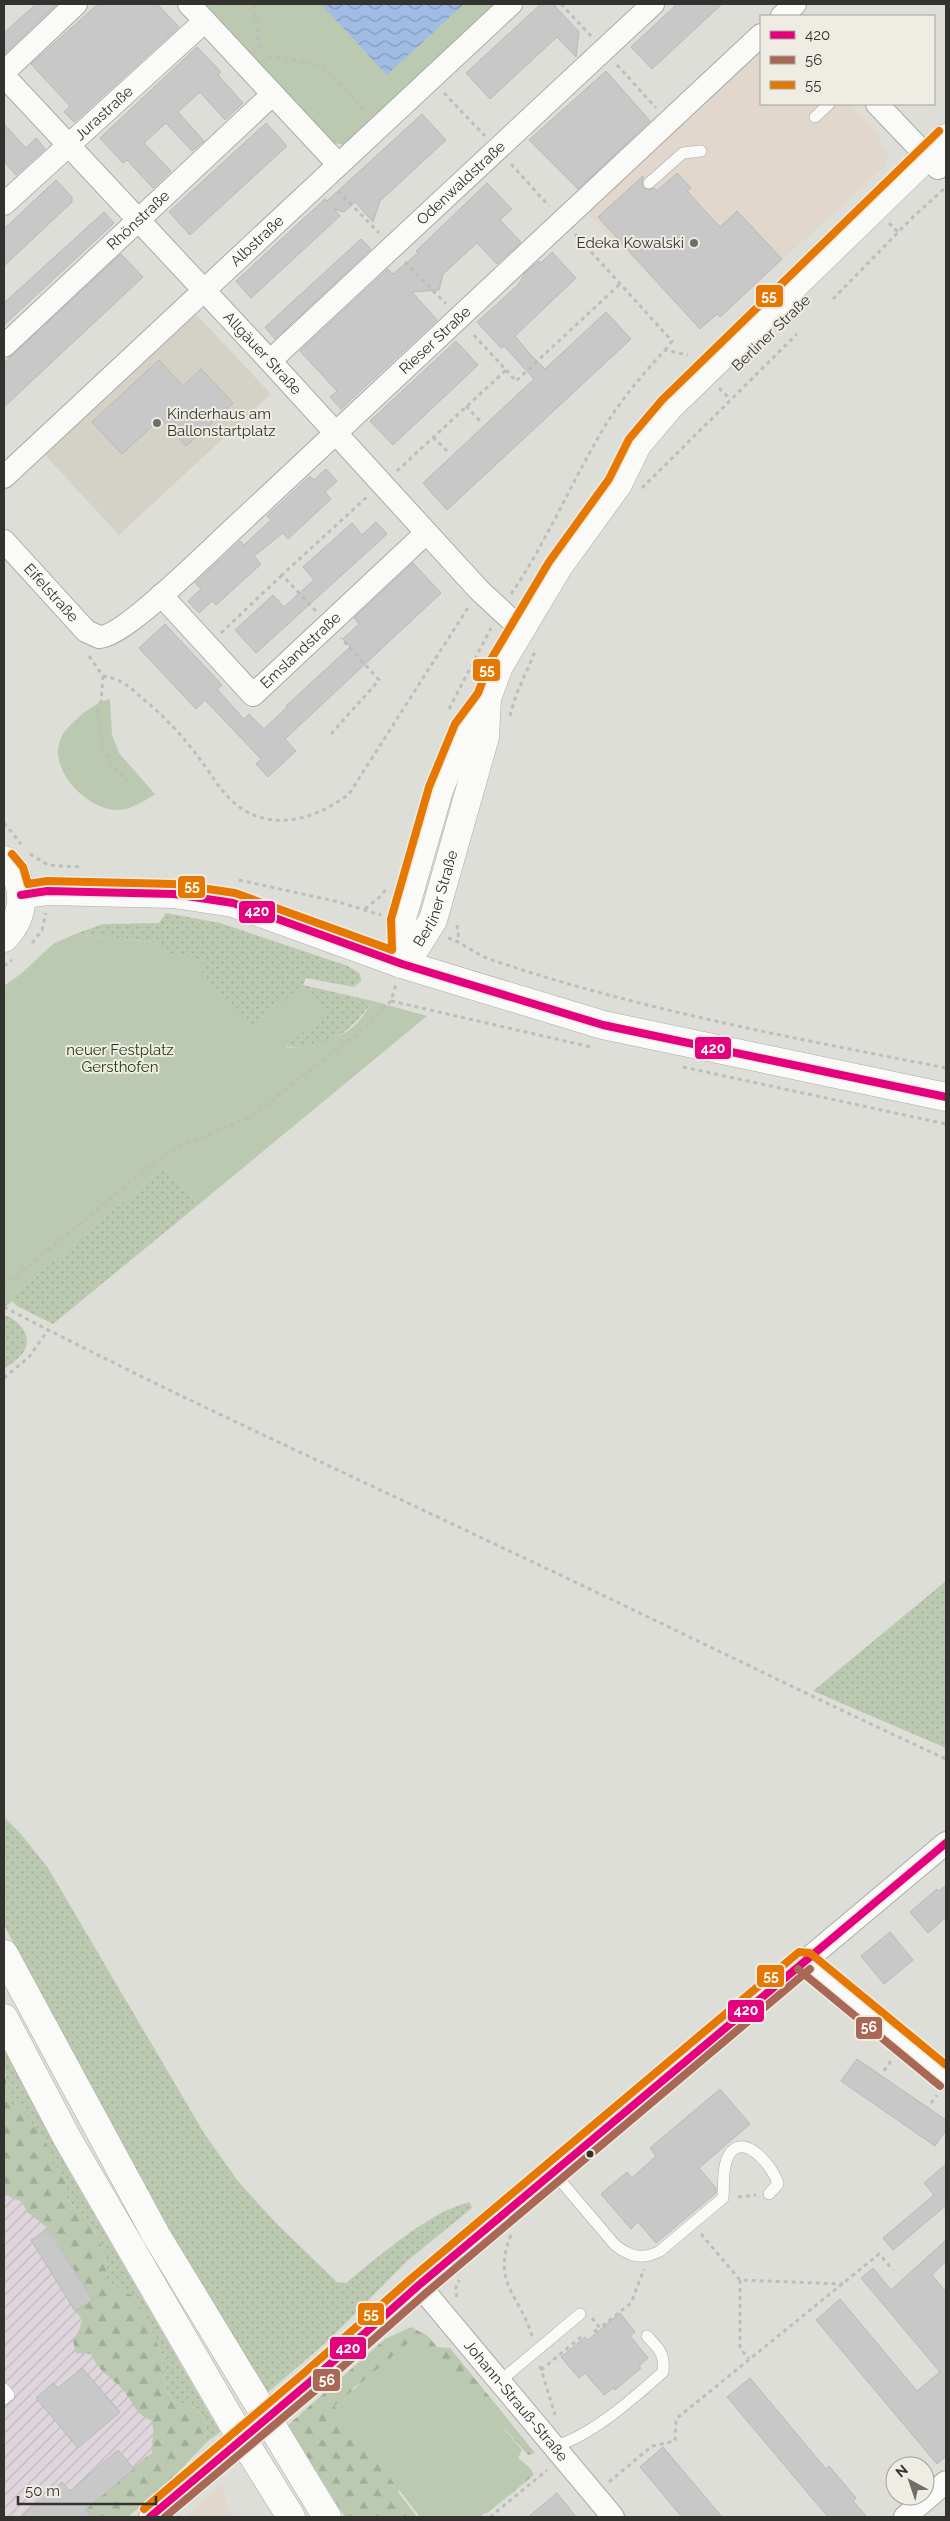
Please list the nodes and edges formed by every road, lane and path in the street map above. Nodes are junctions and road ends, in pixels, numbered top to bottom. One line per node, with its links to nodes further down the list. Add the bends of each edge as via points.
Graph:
1 (76, 4): 10 (street)
2 (189, 4): 6 (street)
3 (254, 4): 8 (path, via 259,47)
4 (510, 4): 15 (street, Albstraße)
5 (653, 4): 31 (street, Odenwaldstraße)
6 (205, 21): 9 (street); 16 (street, Jurastraße)
7 (760, 37): 23 (street, Rieser Straße)
8 (268, 56): 9 (path); 15 (path, via 323,65)
9 (252, 71): 11 (street)
10 (4, 74): 16 (street, Allgäuer Straße)
11 (273, 94): 19 (street); 22 (street, Rhönstraße)
12 (828, 105): 14 (lane)
13 (878, 105): 18 (street)
14 (815, 117)
15 (379, 126): 19 (street, Albstraße)
16 (68, 146): 21 (street, Jurastraße); 22 (street, Allgäuer Straße)
17 (701, 151): 20 (lane, via 683,153)
18 (941, 162): 26 (path, via 914,216); 40 (main road, Berliner Straße)
19 (338, 164): 25 (street, Albstraße)
20 (649, 183)
21 (4, 204)
22 (136, 220): 25 (street, Allgäuer Straße); 29 (street, Rhönstraße)
23 (563, 221): 24 (path); 27 (street, Rieser Straße)
24 (620, 284): 30 (path, via 672,341); 32 (path, via 516,381)
25 (203, 289): 31 (street, Allgäuer Straße); 39 (street, Albstraße)
26 (833, 299)
27 (459, 318): 32 (path); 35 (street, Rieser Straße)
28 (797, 334): 40 (path)
29 (4, 346)
30 (665, 350)
31 (270, 361): 35 (street, Allgäuer Straße)
32 (506, 370): 33 (path)
33 (466, 406): 34 (path); 36 (path)
34 (480, 420)
35 (336, 434): 42 (street, Allgäuer Straße); 45 (street, Rieser Straße)
36 (433, 437): 37 (path); 38 (path)
37 (447, 451)
38 (394, 473)
39 (4, 477)
40 (629, 487): 47 (main road, Berliner Straße, via 558,567)
41 (364, 499): 44 (path)
42 (426, 533): 46 (street, Emslandstraße); 47 (street, Allgäuer Straße, via 500,612)
43 (4, 541): 48 (street, Eifelstraße, via 86,631)
44 (282, 575): 46 (path); 49 (path)
45 (161, 595): 48 (street, Rieser Straße, via 115,632); 49 (street, Emslandstraße)
46 (328, 624): 49 (street, Emslandstraße, via 253,695); 52 (path, via 379,680)
47 (530, 636): 51 (path); 60 (main road, Berliner Straße, via 499,666 487,698 485,738 433,920)
48 (103, 637)
49 (207, 645)
50 (103, 676): 53 (path, via 98,711 103,748 112,765)
51 (508, 723)
52 (331, 734)
53 (128, 782)
54 (4, 823): 55 (path)
55 (18, 853): 56 (path); 57 (main road, via 14,872)
56 (48, 865)
57 (21, 895): 59 (main road, via 19,915); 60 (main road, via 47,892 174,894 233,903)
58 (456, 924): 63 (path, via 459,942 489,959 574,985 714,1022)
59 (4, 938)
60 (402, 964): 61 (path); 64 (main road, via 603,1025)
61 (391, 1001): 62 (path); 65 (path, via 357,1034 250,1117 166,1154)
62 (463, 1017)
63 (946, 1068)
64 (946, 1097)
65 (4, 1286)
66 (4, 1307): 67 (path)
67 (48, 1330): 68 (path, via 28,1357); 69 (path, via 598,1592 797,1691)
68 (4, 1378)
69 (946, 1759)
70 (946, 1843): 72 (street)
71 (4, 1954): 104 (main road, via 156,2235)
72 (804, 1961): 74 (street); 75 (street)
73 (4, 2018): 103 (main road, via 67,2138 230,2419)
74 (946, 2078)
75 (553, 2172): 80 (lane, via 615,2245 626,2254); 85 (street)
76 (769, 2194): 77 (path); 77 (lane, via 778,2184 776,2176 754,2150 746,2147 736,2148 730,2153 725,2167)
77 (723, 2198): 78 (lane)
78 (693, 2224): 80 (lane); 83 (path)
79 (514, 2228): 93 (path, via 505,2251 506,2286 528,2325)
80 (649, 2257): 89 (path, via 630,2303)
81 (893, 2270): 84 (path, via 879,2254)
82 (461, 2272): 86 (path, via 455,2290)
83 (740, 2280): 84 (path); 94 (path, via 740,2348)
84 (843, 2284): 94 (path)
85 (419, 2285): 96 (street, Johann-Strauß-Straße); 102 (street, bridge)
86 (459, 2304)
87 (580, 2314): 93 (lane)
88 (592, 2318): 89 (path)
89 (600, 2327): 90 (path)
90 (594, 2332)
91 (582, 2336): 95 (path)
92 (647, 2336): 99 (lane, via 661,2352 663,2372)
93 (536, 2351): 95 (path); 96 (lane)
94 (749, 2359): 101 (path, via 676,2419 675,2441 652,2446)
95 (541, 2370): 99 (path)
96 (500, 2382): 99 (street, Johann-Strauß-Straße)
97 (4, 2389): 98 (lane, via 8,2395)
98 (4, 2399)
99 (561, 2449): 101 (street, Johann-Strauß-Straße); 105 (path)
100 (946, 2482): 107 (street)
101 (594, 2494): 106 (street, Johann-Strauß-Straße)
102 (150, 2517)
103 (291, 2517)
104 (327, 2517)
105 (490, 2517)
106 (614, 2517)
107 (905, 2517)

